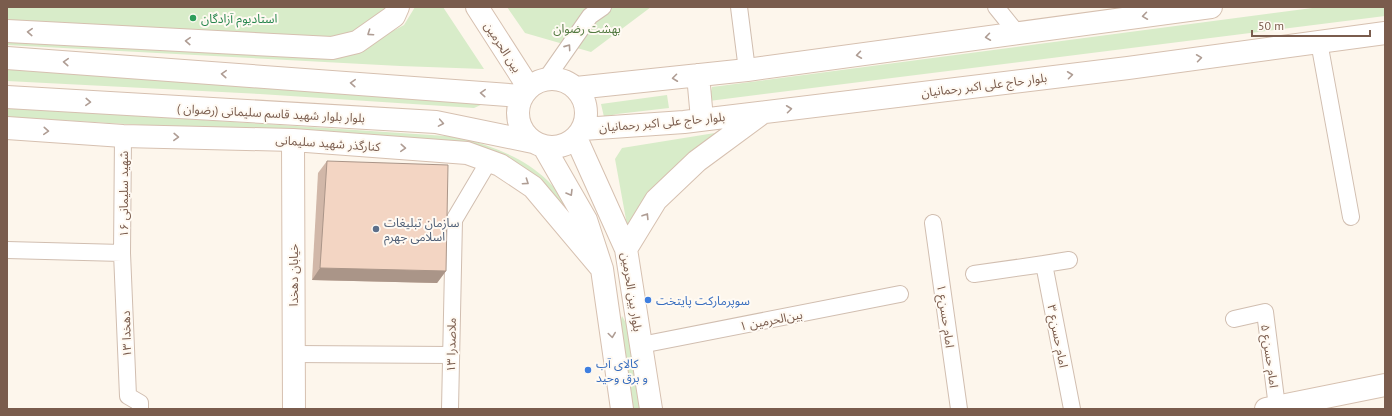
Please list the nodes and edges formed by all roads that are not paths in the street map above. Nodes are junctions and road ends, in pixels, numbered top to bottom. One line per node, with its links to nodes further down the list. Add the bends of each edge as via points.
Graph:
1 (398, 7): 7 (main road, one-way to 7, via 394,16 356,42 332,48)
2 (476, 7): 14 (main road, بین الحرمین)
3 (603, 7): 14 (street, one-way to 3, via 590,16)
4 (739, 7): 12 (street)
5 (996, 7): 8 (street)
6 (1211, 7): 8 (main road, one-way to 8)
7 (7, 31)
8 (1017, 33): 12 (main road, one-way to 12)
9 (1385, 33): 10 (main road, بلوار حاج علی اکبر رحمانیان)
10 (1319, 42): 17 (main road, بلوار حاج علی اکبر رحمانیان, one-way to 10); 25 (street)
11 (7, 58): 14 (main road, one-way to 11)
12 (747, 70): 13 (main road)
13 (698, 76): 15 (main road, one-way to 15); 18 (main road)
14 (532, 88): 15 (main road, via 557,79); 23 (main road, via 518,106 518,116 525,135)
15 (576, 88): 20 (main road, via 586,108 586,118)
16 (7, 97): 23 (main road, بلوار بلوار شهید قاسم سلیمانی (رضوان ), one-way to 23, via 436,122)
17 (764, 112): 18 (main road, بلوار حاج علی اکبر رحمانیان); 27 (main road, one-way to 17, via 656,200 696,161)
18 (702, 119): 20 (main road, بلوار حاج علی اکبر رحمانیان)
19 (7, 128): 21 (main road, کنارگذر شهید سلیمانی, one-way to 21)
20 (579, 133): 23 (main road, via 566,144 555,148); 27 (main road, بلوار بین الحرمین)
21 (123, 136): 22 (main road, کنارگذر شهید سلیمانی, one-way to 22); 29 (street, شهید سلیمانی ۱۶)
22 (293, 140): 24 (main road, کنارگذر شهید سلیمانی, one-way to 24, via 467,153); 39 (main road, خیابان دهخدا)
23 (538, 144): 32 (main road, one-way to 32, via 586,220)
24 (489, 161): 32 (main road, کنارگذر شهید سلیمانی, one-way to 32, via 500,165 533,187); 40 (street, ملاصدرا ۱۳, via 454,220)
25 (1351, 217)
26 (933, 223): 48 (street, امام حسن‌ع ۱)
27 (626, 249): 35 (main road, بلوار بین الحرمین)
28 (7, 250): 29 (street)
29 (122, 254): 43 (street, دهخدا ۱۳, via 128,396 140,403)
30 (1069, 260): 31 (street)
31 (1044, 264): 33 (street); 49 (street, امام حسن‌ع ۳)
32 (602, 269): 36 (main road)
33 (974, 274)
34 (900, 294): 38 (street, بین‌الحرمین ۱)
35 (634, 304): 36 (main road); 38 (main road, بلوار بین الحرمین)
36 (608, 310): 46 (main road, one-way to 46)
37 (1234, 319): 42 (street, امام حسن‌ع ۵, via 1264,312)
38 (641, 345): 47 (main road, بلوار بین الحرمین)
39 (294, 354): 40 (street); 44 (main road, خیابان دهخدا)
40 (451, 355): 45 (street, ملاصدرا ۱۳)
41 (1385, 385): 42 (main road)
42 (1272, 408)
43 (140, 409)
44 (294, 409)
45 (450, 409)
46 (622, 409)
47 (651, 409)
48 (959, 409)
49 (1072, 409)

